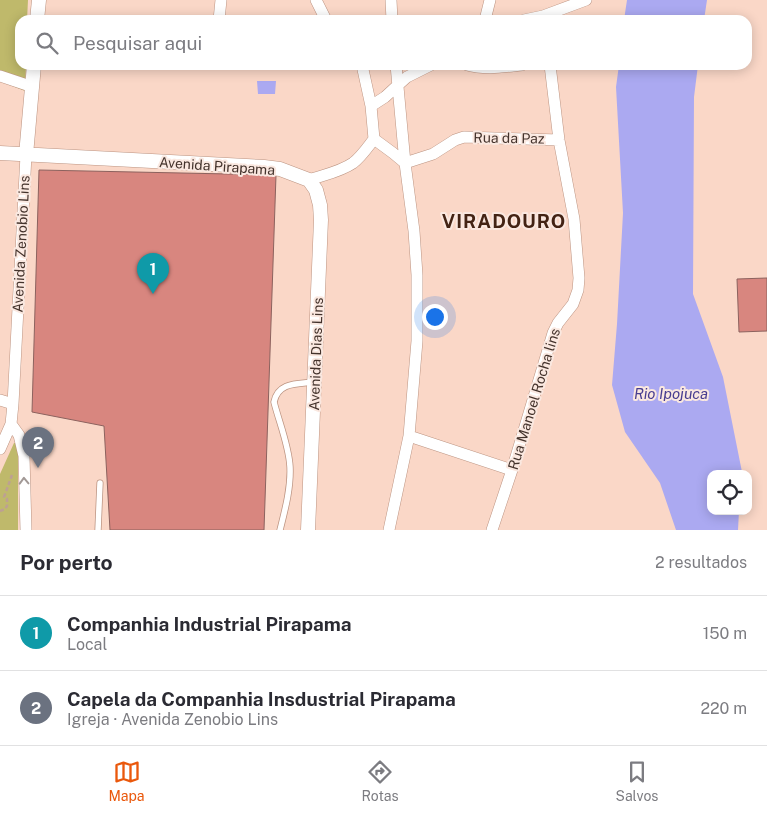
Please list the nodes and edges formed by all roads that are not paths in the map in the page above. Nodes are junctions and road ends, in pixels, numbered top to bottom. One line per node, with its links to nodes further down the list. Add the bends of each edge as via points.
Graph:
1 (39, 0): 7 (street)
2 (221, 0): 8 (street)
3 (316, 0): 9 (street)
4 (391, 0): 10 (street)
5 (490, 0): 11 (street)
6 (586, 0): 12 (street)
7 (38, 15)
8 (220, 15)
9 (324, 15)
10 (392, 15)
11 (486, 15)
12 (551, 15)
13 (34, 70): 20 (street, Avenida Zenobio Lins)
14 (363, 70): 21 (street)
15 (396, 70): 19 (street)
16 (421, 70): 19 (street)
17 (551, 70): 23 (street, Rua Manoel Rocha lins)
18 (0, 76): 20 (street)
19 (398, 85): 21 (street); 26 (street)
20 (33, 87): 25 (street, Avenida Zenobio Lins)
21 (371, 106): 22 (street)
22 (374, 140): 26 (street); 27 (street, via 360,157 344,168)
23 (559, 140): 26 (street, Rua da Paz, via 464,137 433,154); 34 (street, Rua Manoel Rocha lins, via 574,219 578,290 573,304 552,333)
24 (0, 153): 25 (street, Avenida Pirapama)
25 (26, 155): 27 (street, Avenida Pirapama, via 264,167 280,169); 30 (street, Avenida Zenobio Lins)
26 (405, 163): 32 (street, via 417,274 417,341)
27 (309, 180): 28 (street, Avenida Dias Lins, via 316,190 321,220)
28 (315, 382): 38 (lane, via 283,387 275,396 290,466); 39 (street, Avenida Dias Lins)
29 (0, 400): 30 (street)
30 (13, 404): 31 (street, Avenida Zenobio Lins)
31 (11, 424): 33 (street, Avenida Zenobio Lins); 36 (street, one-way to 31, via 21,442)
32 (409, 436): 34 (street); 40 (street)
33 (0, 448)
34 (512, 470): 41 (street, Rua Manoel Rocha lins)
35 (100, 483): 37 (lane)
36 (26, 530)
37 (98, 530)
38 (280, 530)
39 (308, 530)
40 (388, 530)
41 (492, 530)

